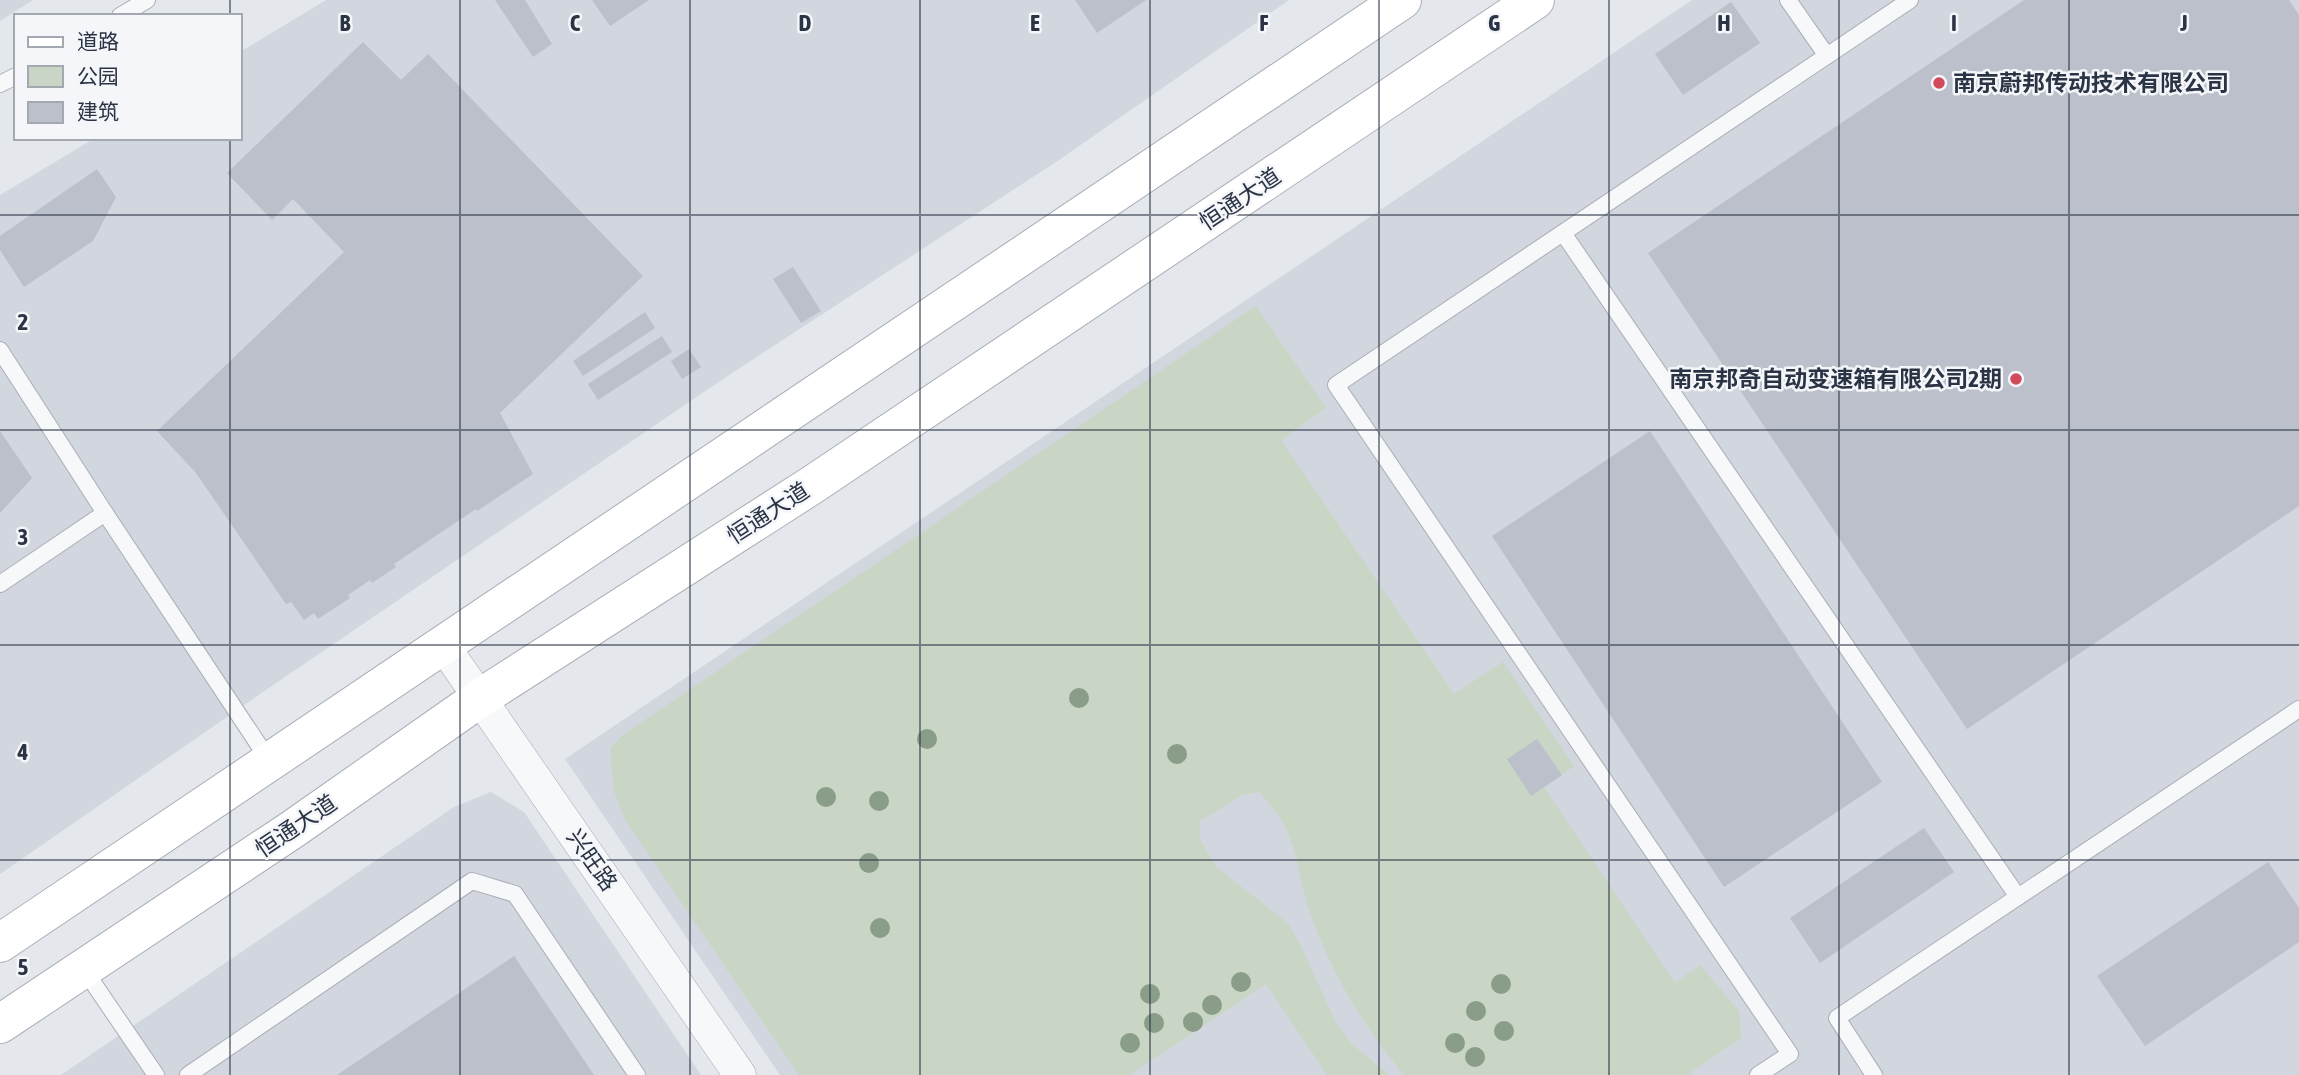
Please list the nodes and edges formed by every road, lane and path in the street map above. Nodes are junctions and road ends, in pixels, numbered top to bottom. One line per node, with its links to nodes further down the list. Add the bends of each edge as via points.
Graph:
1 (147, 0): 6 (lane)
2 (1402, 0): 12 (main road)
3 (1535, 0): 13 (main road, 恒通大道, via 881,439)
4 (1788, 0): 7 (lane)
5 (1910, 0): 7 (lane)
6 (123, 14)
7 (1827, 56): 8 (lane)
8 (1563, 233): 16 (lane); 24 (lane, via 1336,385 1790,1054)
9 (0, 350): 10 (lane)
10 (104, 513): 11 (lane); 15 (lane)
11 (0, 584)
12 (443, 645): 13 (street, 兴旺路); 15 (main road)
13 (480, 698): 18 (main road, 恒通大道); 23 (street, 兴旺路)
14 (2299, 709): 16 (lane)
15 (270, 762): 17 (main road)
16 (2018, 897): 25 (lane, via 1837,1018)
17 (0, 943)
18 (83, 968): 19 (main road, 恒通大道); 20 (lane)
19 (0, 1024)
20 (156, 1075)
21 (188, 1075): 22 (lane, via 472,881 515,894)
22 (637, 1075)
23 (740, 1075)
24 (1758, 1075)
25 (1874, 1075)

